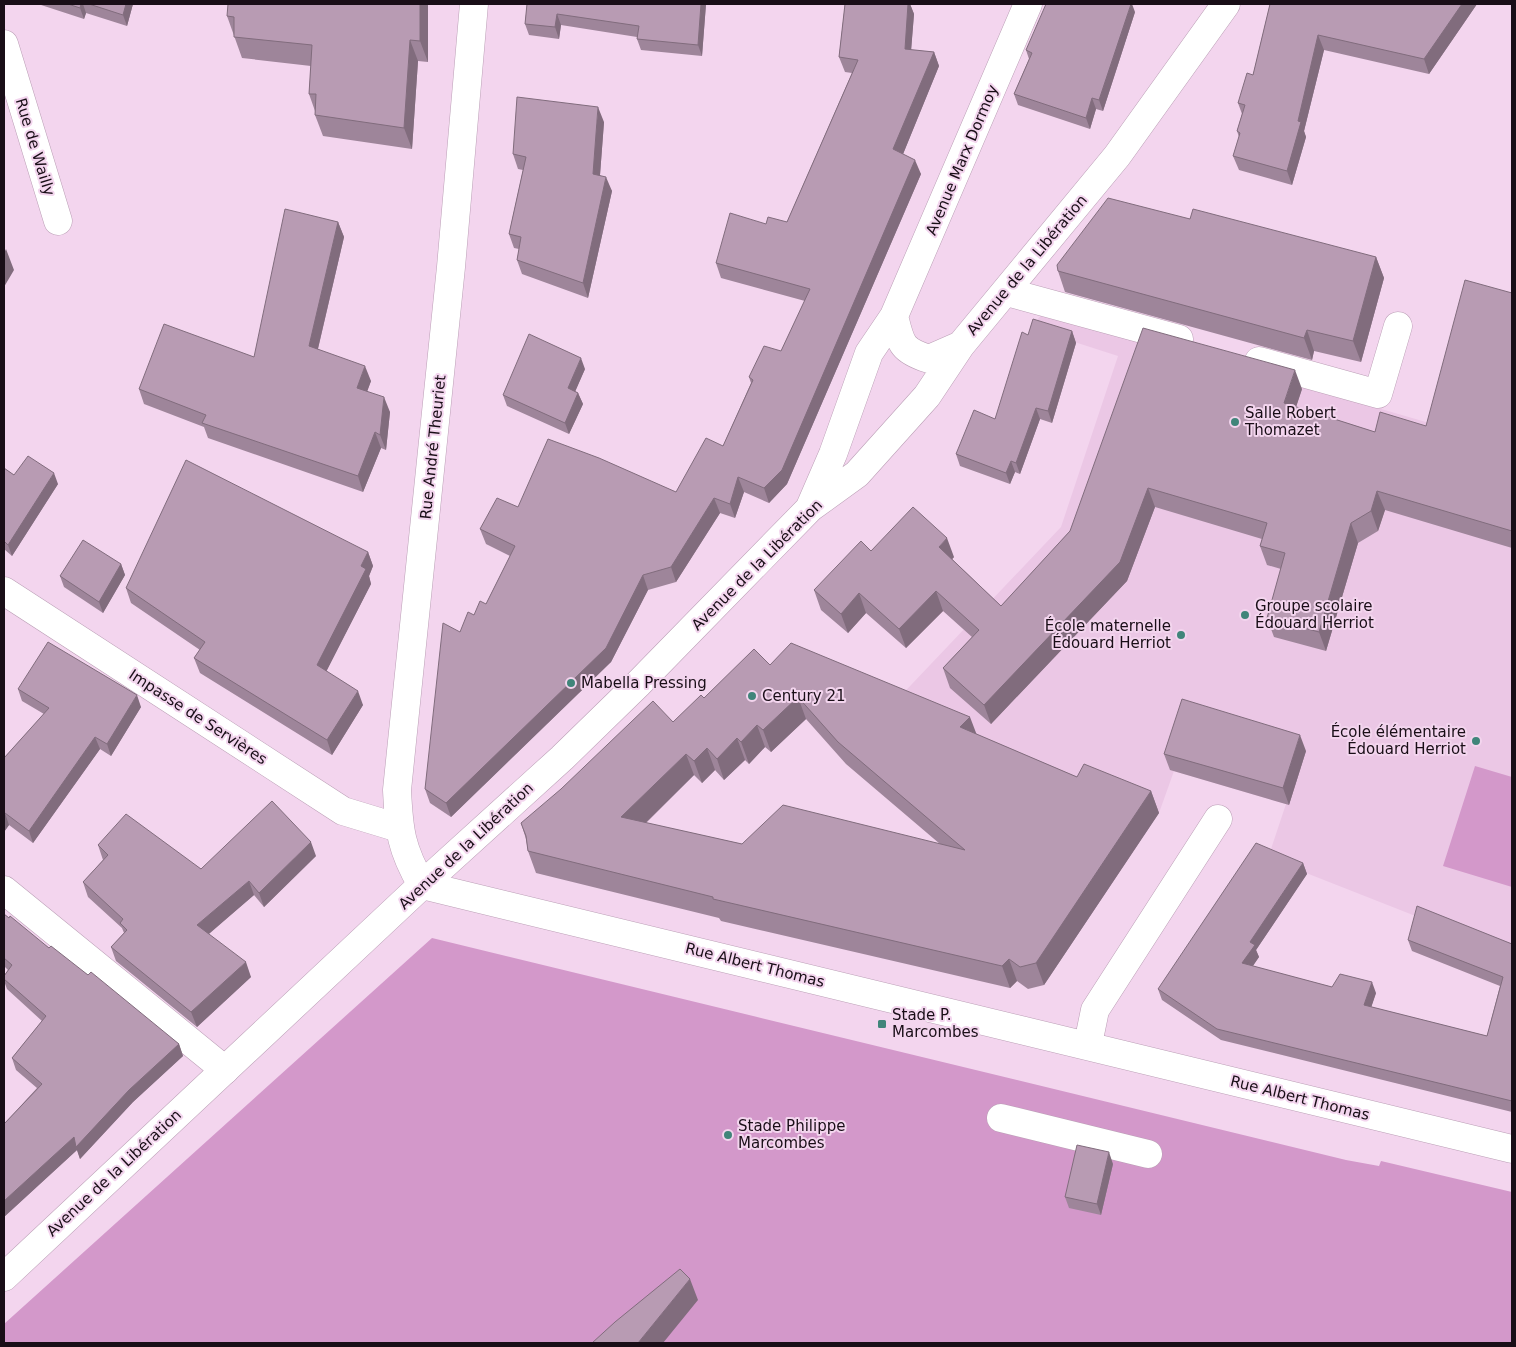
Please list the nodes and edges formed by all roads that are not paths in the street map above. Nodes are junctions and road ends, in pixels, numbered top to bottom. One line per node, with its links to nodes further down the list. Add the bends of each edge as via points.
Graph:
1 (474, 4): 15 (street, Rue André Theuriet, via 451,267 397,790)
2 (1028, 4): 7 (street, Avenue Marx Dormoy)
3 (1226, 4): 6 (street, Avenue de la Libération, via 1129,140)
4 (4, 44): 5 (street, Rue de Wailly)
5 (58, 221)
6 (1007, 292): 9 (street, Avenue de la Libération); 10 (street)
7 (894, 316): 9 (street, via 902,345 911,354 929,359); 12 (street, Avenue Marx Dormoy, via 869,353)
8 (1398, 326): 11 (street, via 1378,394)
9 (961, 345): 12 (street, Avenue de la Libération, via 927,396 857,474)
10 (1207, 347)
11 (1235, 355)
12 (810, 508): 16 (street, Avenue de la Libération, via 610,711)
13 (4, 591): 15 (street, Impasse de Servières, via 343,811)
14 (1218, 819): 18 (street, via 1095,1010)
15 (399, 828): 16 (street, Rue André Theuriet, via 406,858)
16 (422, 885): 18 (street, Rue Albert Thomas); 19 (street, Avenue de la Libération)
17 (4, 890): 19 (street)
18 (1088, 1044): 21 (street, Rue Albert Thomas)
19 (224, 1070): 23 (street, Avenue de la Libération)
20 (1001, 1118): 22 (street)
21 (1512, 1148)
22 (1148, 1154)
23 (4, 1276)

